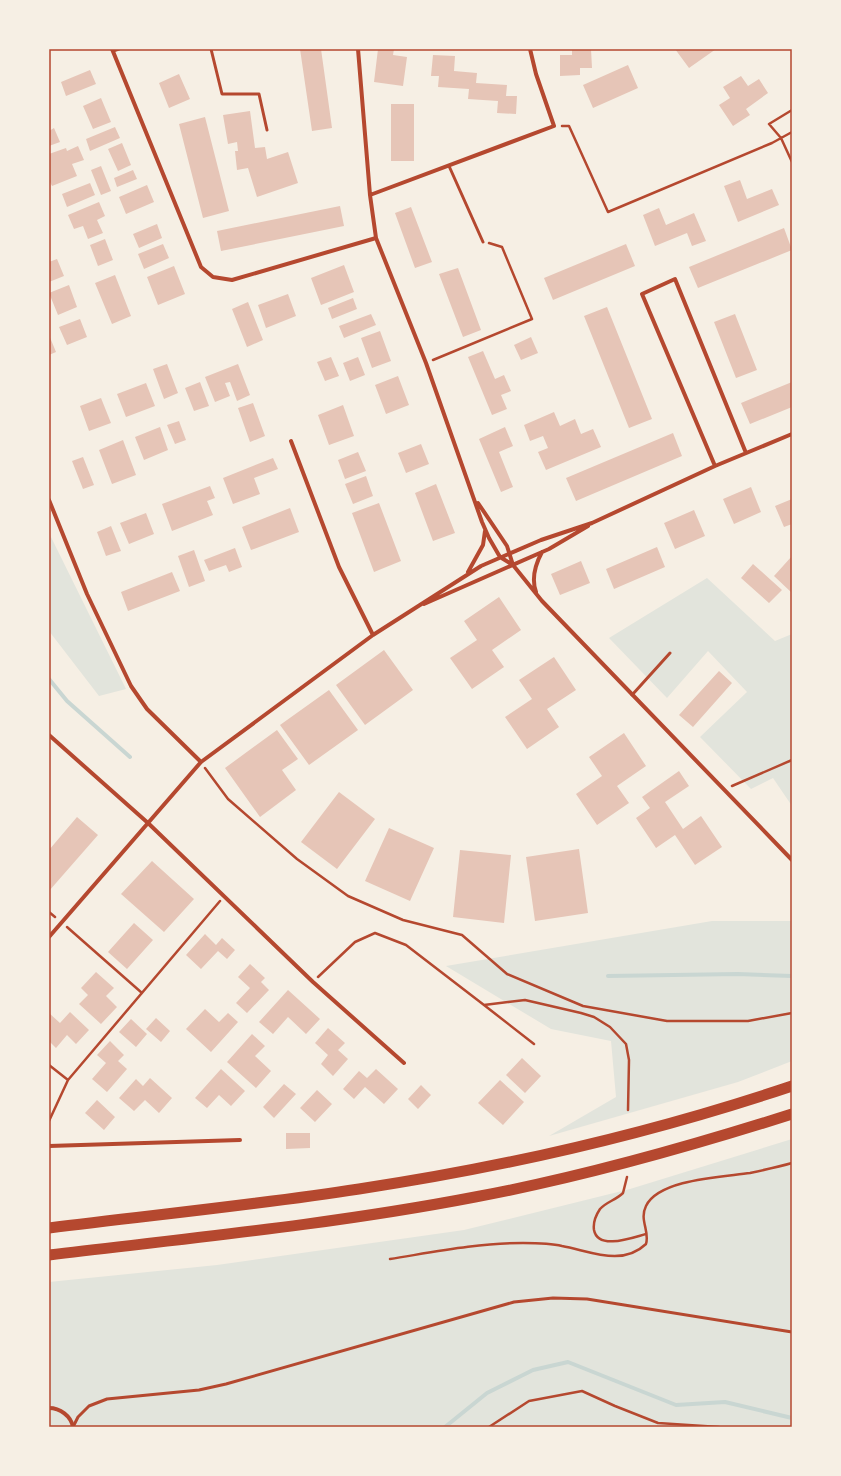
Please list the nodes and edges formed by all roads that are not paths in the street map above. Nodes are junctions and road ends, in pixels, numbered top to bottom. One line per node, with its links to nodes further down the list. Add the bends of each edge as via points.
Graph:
1 (119, 49): 5 (lane)
2 (211, 49): 6 (lane, via 222,94 259,94)
3 (358, 49): 8 (street)
4 (530, 49): 7 (street, via 554,126)
5 (113, 50): 9 (street, via 201,267 213,277 232,280)
6 (267, 130)
7 (449, 166): 8 (street); 10 (lane)
8 (370, 195): 9 (street)
9 (376, 238): 15 (street, via 426,363)
10 (482, 242)
11 (792, 434): 13 (street)
12 (291, 441): 26 (street, via 339,567)
13 (746, 453): 14 (street); 14 (street, via 675,279 642,294)
14 (715, 466): 17 (street)
15 (474, 498): 18 (street); 19 (street)
16 (49, 500): 30 (street, via 87,594 131,686 147,709)
17 (592, 523): 19 (street); 20 (street)
18 (485, 529): 21 (street); 23 (street, via 483,545)
19 (510, 552): 21 (street); 22 (street)
20 (542, 552): 22 (street); 24 (street, via 534,571 534,585)
21 (500, 557): 22 (street); 23 (street)
22 (513, 565): 24 (street); 25 (street)
23 (466, 575): 25 (street)
24 (538, 596): 28 (street)
25 (415, 608): 26 (street)
26 (373, 635): 30 (street)
27 (670, 653): 28 (lane)
28 (632, 695): 32 (street)
29 (49, 735): 31 (street)
30 (201, 762): 31 (street)
31 (148, 823): 33 (street); 34 (street, via 313,982)
32 (792, 860)
33 (49, 938)
34 (404, 1063)
35 (792, 1086): 39 (highway, via 631,1133 470,1170 358,1189)
36 (792, 1114): 40 (highway, via 622,1164 475,1197 328,1221)
37 (240, 1140): 38 (street)
38 (49, 1146)
39 (49, 1228)
40 (49, 1255)
41 (792, 1332): 43 (lane, via 587,1299 553,1298 514,1302 226,1384 199,1390 107,1399 89,1406 78,1417)
42 (49, 1408): 43 (street, via 60,1410 67,1415)
43 (73, 1427)

